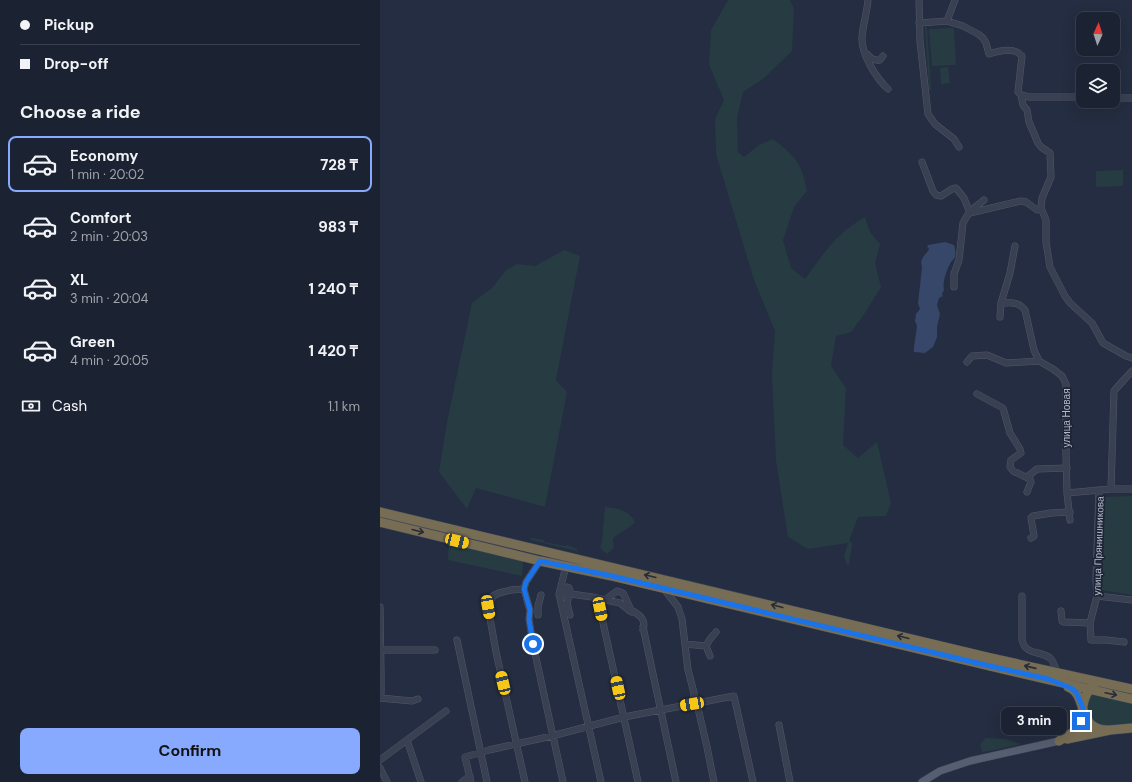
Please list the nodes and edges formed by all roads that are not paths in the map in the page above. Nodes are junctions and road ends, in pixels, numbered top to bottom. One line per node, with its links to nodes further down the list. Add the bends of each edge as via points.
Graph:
1 (868, 0): 6 (street, via 862,36)
2 (919, 0): 5 (street)
3 (956, 0): 4 (street)
4 (947, 21): 5 (street); 9 (street, via 978,34 986,43 989,54 1012,51 1022,56 1018,92)
5 (919, 23): 13 (street, via 928,114)
6 (863, 48): 7 (street, via 872,59 880,60); 8 (street, via 878,77)
7 (883, 56)
8 (888, 89)
9 (1020, 95): 10 (street); 16 (street, via 1038,143 1050,153 1051,177)
10 (1076, 97)
11 (1120, 98): 12 (street)
12 (1132, 98)
13 (959, 147)
14 (922, 162): 17 (street, via 936,195 941,196 956,188 964,198)
15 (984, 200): 17 (street)
16 (1039, 209): 17 (street, via 1021,201); 22 (street, via 1046,220 1050,267 1065,296 1092,323 1103,343)
17 (969, 212): 19 (street, via 963,223)
18 (1015, 246): 20 (street)
19 (954, 288)
20 (1001, 303): 21 (street); 23 (street, via 1020,304 1025,310)
21 (1000, 317)
22 (1132, 358)
23 (1039, 361): 24 (street, via 1006,362 980,355 972,356); 27 (street, улица Новая, via 1062,376 1066,384)
24 (967, 362)
25 (1132, 371): 29 (street, via 1114,392)
26 (977, 394): 28 (street, via 1003,408 1010,433 1021,453 1011,460 1010,467)
27 (1067, 468): 28 (street, via 1037,469); 33 (street, улица Новая)
28 (1027, 477): 32 (street, via 1031,482)
29 (1111, 489): 30 (street); 31 (street)
30 (1132, 489)
31 (1099, 490): 33 (street); 46 (street, улица Прянишникова)
32 (1027, 492)
33 (1067, 493): 35 (street, улица Новая)
34 (380, 512): 65 (highway, one-way to 34)
35 (1070, 512): 36 (street, улица Новая); 38 (street, via 1032,516)
36 (1070, 520)
37 (380, 522): 39 (highway, one-way to 39)
38 (1032, 538)
39 (540, 561): 40 (highway); 42 (street)
40 (566, 566): 41 (highway); 43 (street)
41 (664, 588): 60 (street, via 678,607); 66 (highway)
42 (524, 589): 55 (street, via 530,610); 85 (street, via 493,596 488,607)
43 (564, 594): 47 (street); 54 (street); 79 (street)
44 (541, 595): 49 (street)
45 (1022, 596): 65 (street, via 1024,646 1050,658)
46 (1097, 596): 48 (street); 56 (street, улица Прянишникова)
47 (605, 599): 52 (street, via 620,602); 52 (street, via 621,591); 77 (street, via 600,609)
48 (1132, 600)
49 (538, 606): 53 (street); 55 (street)
50 (380, 607): 62 (street)
51 (1062, 611): 56 (street, via 1064,622)
52 (632, 612): 75 (street, via 643,630)
53 (538, 615)
54 (570, 615)
55 (529, 619): 82 (street)
56 (1090, 623): 59 (street, улица Прянишникова, via 1091,640)
57 (716, 632): 61 (street)
58 (458, 640): 86 (street)
59 (1124, 642)
60 (685, 644): 61 (street); 73 (street)
61 (706, 646): 64 (street)
62 (381, 650): 63 (street); 70 (street)
63 (435, 650)
64 (710, 656)
65 (1057, 673): 67 (highway)
66 (1048, 679): 69 (highway); 74 (highway, via 1076,692)
67 (1109, 684): 68 (highway); 69 (highway, via 1094,686)
68 (1132, 689)
69 (1089, 690): 71 (highway, one-way to 71); 74 (highway)
70 (380, 698): 72 (street)
71 (1132, 698)
72 (418, 699)
73 (695, 704): 75 (street); 99 (street); 100 (street, via 734,696)
74 (1083, 708): 81 (highway, via 1091,724 1097,728); 84 (highway, via 1079,728)
75 (661, 710): 77 (street); 98 (street)
76 (446, 711): 83 (street)
77 (624, 717): 79 (street); 97 (street)
78 (779, 725): 101 (street)
79 (589, 727): 82 (street); 96 (street)
80 (1132, 728): 81 (highway)
81 (1110, 730): 84 (highway)
82 (552, 736): 85 (street); 95 (street)
83 (407, 740): 87 (street); 91 (street)
84 (1059, 741): 102 (main road, via 970,761 940,771)
85 (517, 744): 86 (street); 94 (street)
86 (481, 752): 89 (street, via 465,757); 93 (street)
87 (381, 759)
88 (380, 768): 90 (street)
89 (470, 779): 92 (street)
90 (387, 782)
91 (421, 782)
92 (462, 782)
93 (487, 782)
94 (525, 782)
95 (562, 782)
96 (601, 782)
97 (638, 782)
98 (676, 782)
99 (714, 782)
100 (753, 782)
101 (790, 782)
102 (922, 782)

